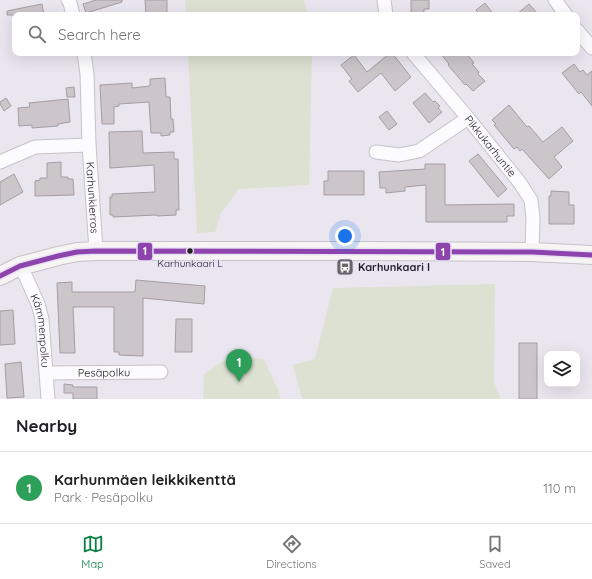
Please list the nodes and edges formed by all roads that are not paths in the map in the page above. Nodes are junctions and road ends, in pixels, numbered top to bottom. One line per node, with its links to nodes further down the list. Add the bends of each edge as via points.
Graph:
1 (68, 0): 4 (street)
2 (384, 0): 5 (street)
3 (555, 0): 6 (street)
4 (73, 12)
5 (386, 12)
6 (564, 12)
7 (580, 34): 8 (street)
8 (592, 48)
9 (84, 56): 12 (street, Karhunkierros)
10 (416, 56): 11 (street, Pikkukarhuntie)
11 (468, 118): 13 (street, via 419,151 398,155); 16 (street, Pikkukarhuntie, via 531,200)
12 (89, 145): 14 (street, via 35,147); 15 (street, Karhunkierros)
13 (376, 152)
14 (0, 162)
15 (96, 251): 16 (street); 18 (street, via 77,252)
16 (532, 252): 17 (street)
17 (592, 255)
18 (20, 266): 19 (street); 20 (street, Kämmenpolku, via 38,304 42,319)
19 (0, 276)
20 (47, 372): 21 (street, Pesäpolku); 22 (street, Kämmenpolku)
21 (161, 372)
22 (48, 399)

